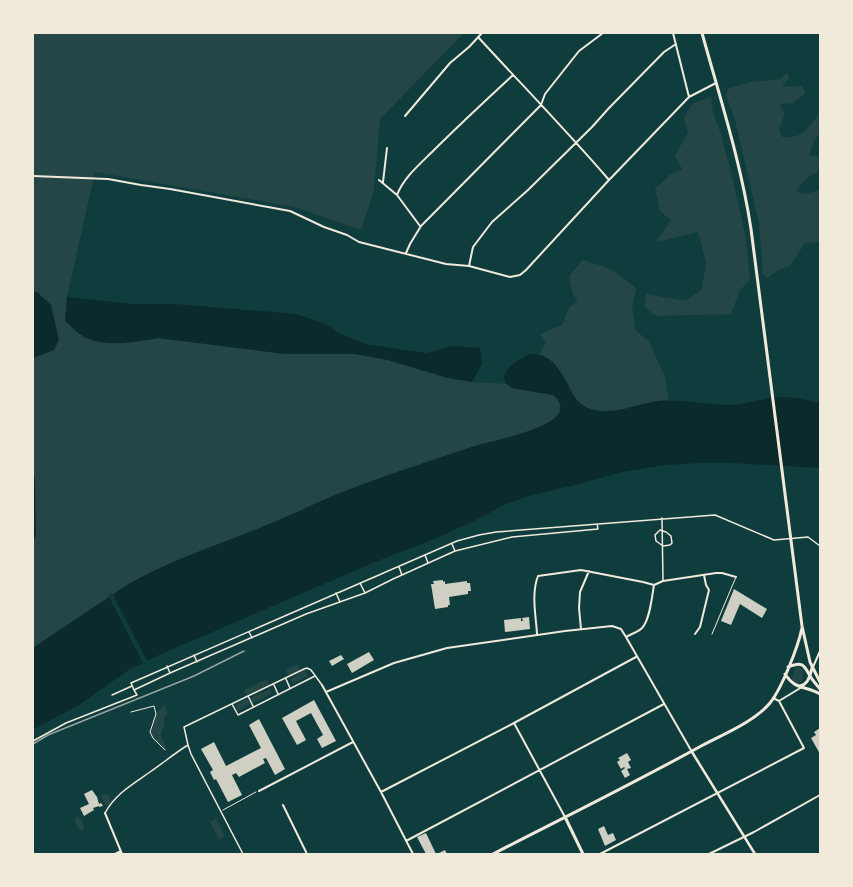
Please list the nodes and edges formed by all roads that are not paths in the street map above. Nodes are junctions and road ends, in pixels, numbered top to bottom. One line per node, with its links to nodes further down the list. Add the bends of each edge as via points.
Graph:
1 (482, 33): 5 (street)
2 (603, 33): 10 (street, via 579,51 545,94)
3 (673, 33): 6 (street)
4 (702, 33): 8 (main road)
5 (478, 37): 7 (street); 11 (street, via 450,64)
6 (676, 44): 9 (street); 12 (street, via 664,52)
7 (513, 75): 10 (street); 18 (street, via 465,118 414,170 401,185)
8 (716, 83): 9 (street); 44 (main road, via 746,198)
9 (689, 97): 16 (street)
10 (541, 105): 12 (street); 19 (street)
11 (405, 116)
12 (577, 142): 16 (street); 21 (street, via 492,222 473,247)
13 (387, 148): 17 (street)
14 (33, 176): 20 (street, via 108,179 290,211 359,242)
15 (378, 180): 17 (street)
16 (609, 180): 21 (street, via 520,275 510,278)
17 (383, 182): 18 (street)
18 (397, 195): 19 (street)
19 (421, 226): 20 (street)
20 (406, 253): 21 (street, via 446,264)
21 (469, 266)
22 (662, 518): 23 (street); 24 (street); 27 (street, via 715,515 774,540 808,537)
23 (597, 524): 25 (street, via 496,532); 28 (street, via 598,529 512,537)
24 (663, 530): 26 (street); 26 (street, via 655,535 656,541); 26 (street, via 671,536 672,543)
25 (452, 544): 28 (street); 29 (street)
26 (663, 546): 36 (street)
27 (820, 546)
28 (455, 551): 30 (street)
29 (425, 555): 30 (street); 31 (street)
30 (428, 562): 34 (street)
31 (398, 566): 34 (street); 37 (street)
32 (589, 570): 38 (street); 45 (street, via 580,592); 47 (street, via 538,576 535,607)
33 (704, 574): 35 (street, via 722,573); 36 (street); 48 (street, via 709,590 700,627)
34 (402, 575): 39 (street)
35 (736, 577): 49 (lane)
36 (663, 581): 38 (street)
37 (360, 583): 39 (street); 40 (street)
38 (654, 585): 50 (street, via 646,622 643,627)
39 (365, 593): 41 (street)
40 (336, 594): 41 (street); 42 (street)
41 (340, 602): 43 (street)
42 (281, 617): 43 (street); 46 (street)
43 (284, 623): 51 (street)
44 (802, 626): 57 (main road); 58 (main road)
45 (581, 629): 47 (street); 50 (street, via 612,626 621,629)
46 (249, 632): 51 (street); 53 (street)
47 (538, 634): 72 (street, via 446,648 394,663)
48 (695, 634)
49 (712, 634)
50 (626, 637): 54 (street)
51 (252, 638): 55 (street)
52 (820, 651): 58 (street)
53 (194, 655): 55 (street); 56 (street)
54 (636, 657): 80 (street); 82 (street)
55 (197, 662): 59 (street)
56 (167, 666): 59 (street); 67 (street, via 131,682)
57 (788, 667): 60 (main road); 61 (main road, via 803,665)
58 (812, 668): 61 (main road); 64 (main road)
59 (170, 674): 71 (street)
60 (785, 674): 68 (main road, via 797,686); 77 (main road)
61 (809, 674): 68 (main road); 70 (main road)
62 (315, 676): 63 (street, via 307,668); 66 (street); 69 (street)
63 (286, 678): 65 (street); 69 (street)
64 (820, 682)
65 (273, 684): 73 (street); 76 (street)
66 (322, 685): 72 (street)
67 (132, 686): 71 (street); 75 (street)
68 (803, 686): 74 (main road); 78 (street)
69 (290, 688): 73 (street)
70 (820, 689)
71 (134, 690): 83 (street, via 137,695 66,723)
72 (326, 692): 84 (street)
73 (278, 694): 81 (street)
74 (820, 694)
75 (112, 695)
76 (248, 696): 79 (street); 81 (street)
77 (773, 698): 78 (street); 86 (main road, via 750,719)
78 (779, 701): 90 (street, via 804,748)
79 (232, 704): 81 (street, via 238,715); 85 (street, via 184,727)
80 (664, 704): 86 (street); 87 (street)
81 (253, 706)
82 (514, 723): 87 (street); 89 (street)
83 (33, 741)
84 (353, 742): 88 (street); 89 (street)
85 (188, 745): 93 (street, via 130,785 113,801); 100 (street)
86 (692, 752): 90 (street); 94 (main road)
87 (539, 770): 94 (street); 96 (street)
88 (259, 790)
89 (381, 792): 96 (street)
90 (718, 793): 95 (street); 105 (street)
91 (820, 795): 95 (street)
92 (282, 805): 101 (street)
93 (105, 813): 97 (street)
94 (565, 817): 103 (main road); 104 (main road)
95 (744, 836): 106 (street); 107 (street)
96 (406, 841): 102 (street)
97 (121, 851): 98 (street); 99 (street)
98 (115, 854)
99 (122, 854)
100 (243, 854)
101 (307, 854)
102 (413, 854)
103 (493, 854)
104 (583, 854)
105 (600, 854)
106 (709, 854)
107 (755, 854)

